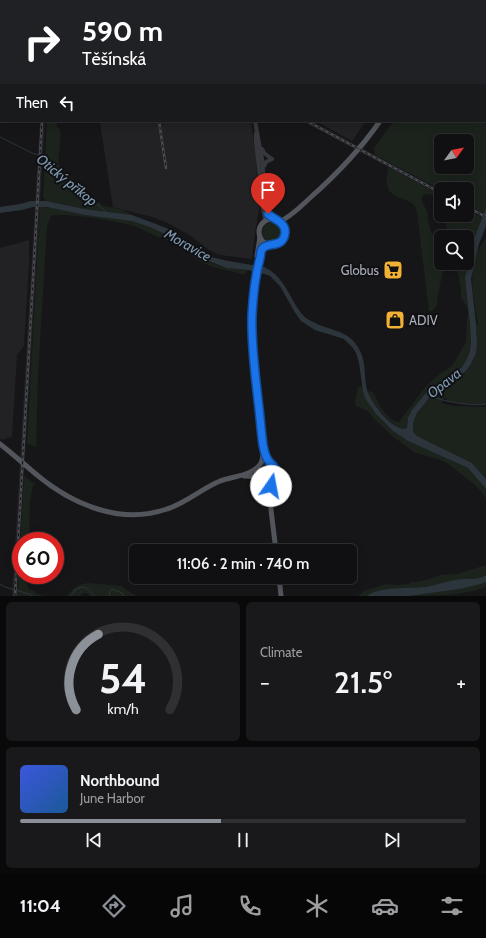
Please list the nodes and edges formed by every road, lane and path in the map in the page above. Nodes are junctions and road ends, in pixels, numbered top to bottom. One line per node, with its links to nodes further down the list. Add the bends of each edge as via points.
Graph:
1 (255, 122): 4 (street)
2 (255, 122): 8 (street)
3 (379, 122): 6 (main road, via 337,173)
4 (257, 130): 5 (street); 5 (street, via 263,151 272,159 264,166)
5 (266, 199): 7 (street, via 267,211)
6 (293, 214): 7 (main road); 9 (main road)
7 (277, 221): 8 (main road, via 270,220); 9 (main road)
8 (264, 223): 10 (main road, via 260,228)
9 (285, 230): 11 (main road, via 281,241)
10 (260, 236): 11 (main road, via 263,242); 12 (main road)
11 (269, 245): 12 (main road, via 263,249)
12 (258, 263): 14 (main road, via 252,308 252,334)
13 (0, 444): 17 (main road, via 37,476 66,495 94,508 120,514 159,512 181,504 218,482)
14 (263, 446): 15 (main road); 16 (main road)
15 (271, 464): 16 (main road, via 265,462); 19 (main road, via 276,472)
16 (259, 465): 17 (main road, via 250,472); 18 (main road, via 256,473)
17 (233, 477): 18 (main road, via 249,476)
18 (260, 480): 19 (main road); 20 (main road, via 265,487)
19 (273, 480): 20 (main road)
20 (271, 510): 21 (main road)
21 (275, 544)
22 (280, 584): 23 (main road)
23 (281, 596)

